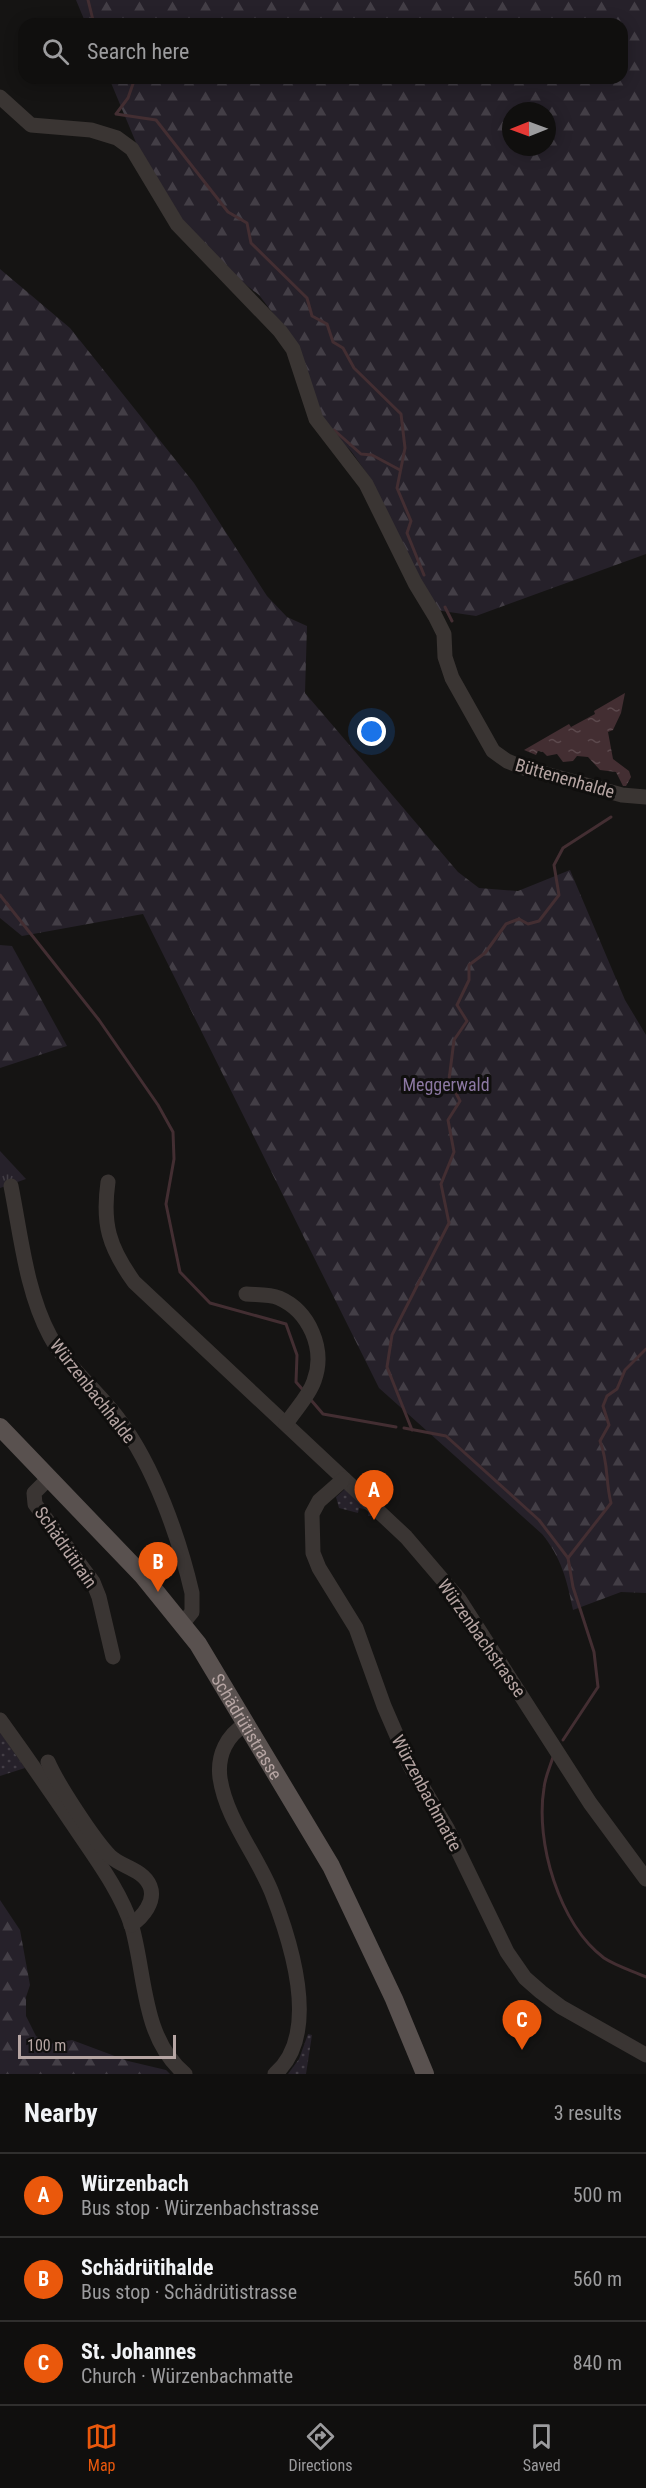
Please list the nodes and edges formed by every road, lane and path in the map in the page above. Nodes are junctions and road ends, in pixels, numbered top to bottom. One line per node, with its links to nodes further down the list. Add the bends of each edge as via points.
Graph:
1 (0, 97): 2 (street, Büttenenhalde, via 31,125 91,130 117,138 132,150 177,224 280,331 292,349 316,419 366,484 444,634 445,657 452,678 499,756 524,768 614,793)
2 (646, 797)
3 (108, 1182): 6 (street, Würzenbachstrasse, via 106,1228 116,1255 134,1282)
4 (11, 1186): 10 (street, Würzenbachhalde, via 32,1288 51,1338 120,1421 151,1475 192,1593 192,1612)
5 (246, 1294): 6 (street, via 276,1297 292,1305 309,1325 317,1343 314,1381)
6 (286, 1424): 9 (street, Würzenbachstrasse)
7 (0, 1427): 8 (main road, Schädrütistrasse)
8 (49, 1478): 10 (main road, Schädrütistrasse); 11 (street, Schädrütirain, via 34,1493 35,1503 93,1582)
9 (344, 1479): 15 (street, Würzenbachstrasse, via 406,1537 459,1599 590,1803); 17 (street, Würzenbachmatte, via 319,1501 312,1514 313,1553 318,1568 356,1628 410,1766 447,1828 507,1952 525,1978 548,1997)
10 (183, 1623): 13 (main road, Schädrütistrasse)
11 (113, 1657)
12 (0, 1720): 16 (street, via 94,1855)
13 (246, 1724): 19 (street, via 225,1745 220,1773 227,1806 272,1893 292,1959 300,2019 298,2038 291,2055); 20 (main road, Schädrütistrasse, via 302,1814 344,1892)
14 (48, 1762): 16 (street, via 104,1849 120,1865 134,1869 150,1887 148,1906)
15 (646, 1879)
16 (131, 1925): 18 (street, via 156,2034 164,2052)
17 (646, 2055)
18 (184, 2074)
19 (275, 2074)
20 (425, 2074)

